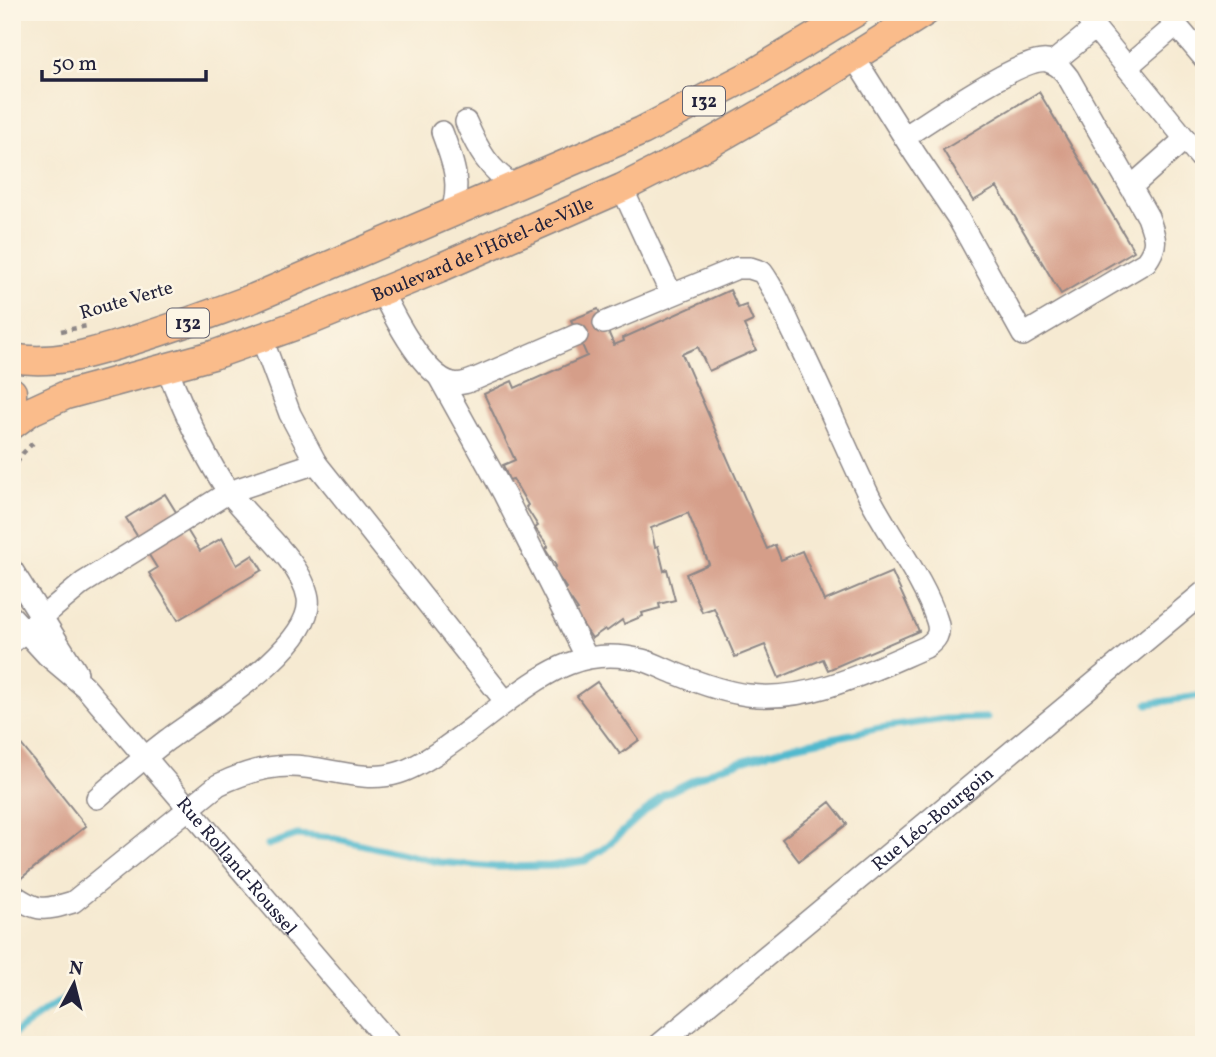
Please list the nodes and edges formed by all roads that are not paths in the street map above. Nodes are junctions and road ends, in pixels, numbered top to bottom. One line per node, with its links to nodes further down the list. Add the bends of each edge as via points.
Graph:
1 (856, 12): 14 (main road, 132, via 694,106)
2 (925, 12): 5 (main road, Boulevard de l'Hôtel-de-Ville / 132)
3 (1170, 19): 6 (street); 8 (street)
4 (1089, 20): 7 (street); 8 (street)
5 (855, 58): 11 (street); 16 (main road, Boulevard de l'Hôtel-de-Ville / 132, via 705,146)
6 (1204, 58)
7 (1052, 63): 11 (street, via 1038,61 1018,67); 15 (street, via 1068,77)
8 (1127, 67): 12 (street)
9 (466, 122): 14 (street, via 492,169)
10 (442, 132): 17 (street, via 457,185)
11 (904, 137): 15 (street, via 958,218 1023,335 1146,262 1154,252 1155,237)
12 (1185, 139): 13 (street); 15 (street)
13 (1204, 162)
14 (516, 187): 17 (main road, 132)
15 (1131, 187)
16 (622, 188): 18 (main road, Boulevard de l'Hôtel-de-Ville / 132); 19 (street)
17 (451, 215): 21 (main road, 132, via 193,321 79,357)
18 (382, 292): 20 (main road, Boulevard de l'Hôtel-de-Ville / 132); 23 (street, via 400,328)
19 (671, 294): 23 (street, via 610,321 608,332 581,343 572,337 460,384); 33 (street, via 737,268 762,272 939,631 935,641 902,658 840,682 779,695 719,688 642,660)
20 (262, 339): 22 (main road, Boulevard de l'Hôtel-de-Ville / 132); 27 (street, via 290,414)
21 (12, 358)
22 (167, 369): 26 (main road, Boulevard de l'Hôtel-de-Ville / 132, via 66,395); 28 (street)
23 (439, 377): 33 (street)
24 (12, 392): 25 (main road)
25 (12, 418)
26 (12, 425)
27 (316, 463): 28 (street); 35 (street)
28 (229, 492): 31 (street, via 83,583); 36 (street, via 292,565 308,599 305,619 290,644 242,687)
29 (12, 570): 31 (street)
30 (1204, 592): 41 (street, Rue Léo-Bourgoin)
31 (41, 617): 32 (street); 34 (street)
32 (16, 630): 34 (street)
33 (587, 658): 35 (street, via 548,672)
34 (85, 687): 36 (street, Rue Rolland-Roussel)
35 (506, 702): 38 (street, via 447,745 398,773 377,777 290,766 262,769 218,785)
36 (145, 756): 37 (street); 38 (street, Rue Rolland-Roussel)
37 (97, 798)
38 (190, 808): 39 (street, via 73,902 51,909 31,907); 40 (street, Rue Rolland-Roussel)
39 (12, 894)
40 (391, 1045)
41 (659, 1045)

